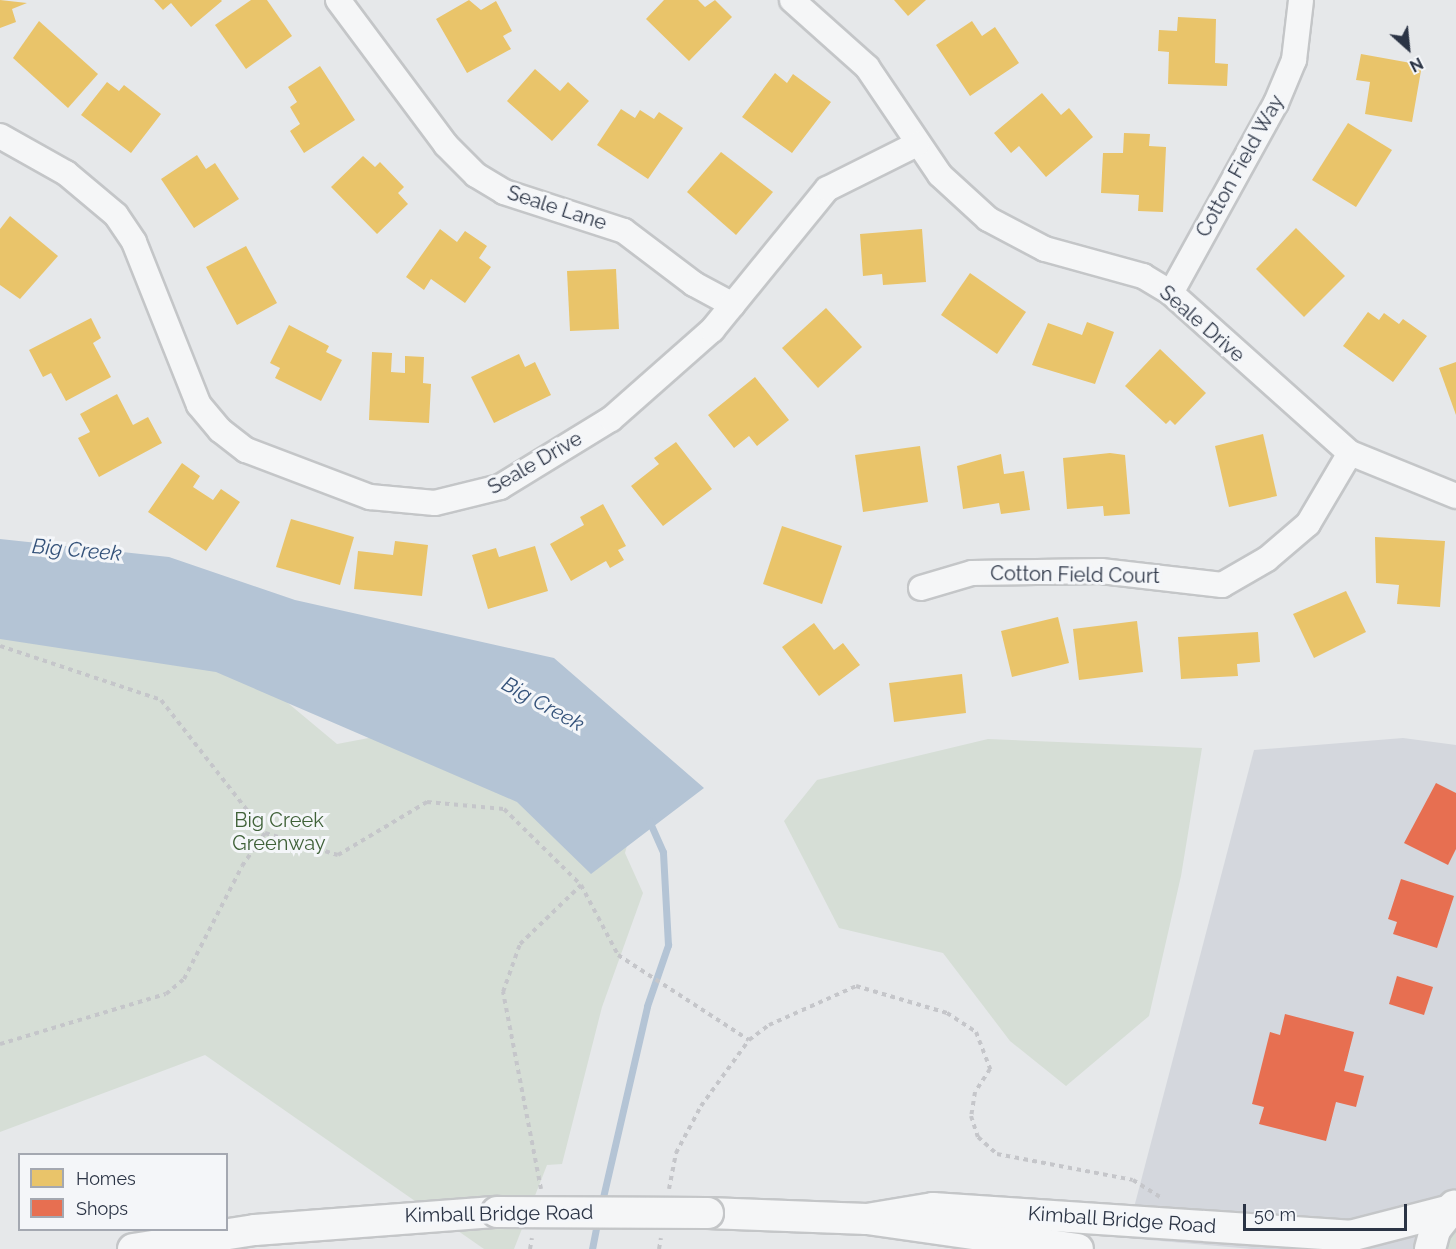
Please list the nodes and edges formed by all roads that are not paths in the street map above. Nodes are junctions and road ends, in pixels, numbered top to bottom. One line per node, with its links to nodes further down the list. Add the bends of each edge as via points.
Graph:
1 (338, 0): 7 (street, Seale Lane, via 446,145 476,175 504,192 624,231 694,284)
2 (792, 0): 5 (street, Seale Drive, via 867,67)
3 (1301, 0): 6 (street, Cotton Field Way, via 1294,60 1276,103)
4 (0, 136): 7 (street, Seale Drive, via 66,173 116,215 134,242 200,405 220,430 246,450 370,497 435,503 500,487 611,419)
5 (917, 144): 6 (street, Seale Drive, via 963,198 1015,237 1113,265); 7 (street, Seale Drive, via 827,189)
6 (1171, 293): 8 (street, Seale Drive)
7 (733, 305)
8 (1350, 453): 9 (street, Seale Drive); 10 (street, Cotton Field Court, via 1308,524 1266,559 1221,585 1101,571 972,573)
9 (1456, 496)
10 (921, 588)
11 (1452, 1207): 12 (street, Kimball Bridge Road, via 1350,1236 933,1208); 15 (street)
12 (867, 1220): 13 (street, Kimball Bridge Road, bridge, via 708,1213 497,1212 278,1228); 14 (street, Kimball Bridge Road)
13 (133, 1249)
14 (1078, 1249)
15 (1430, 1249)

